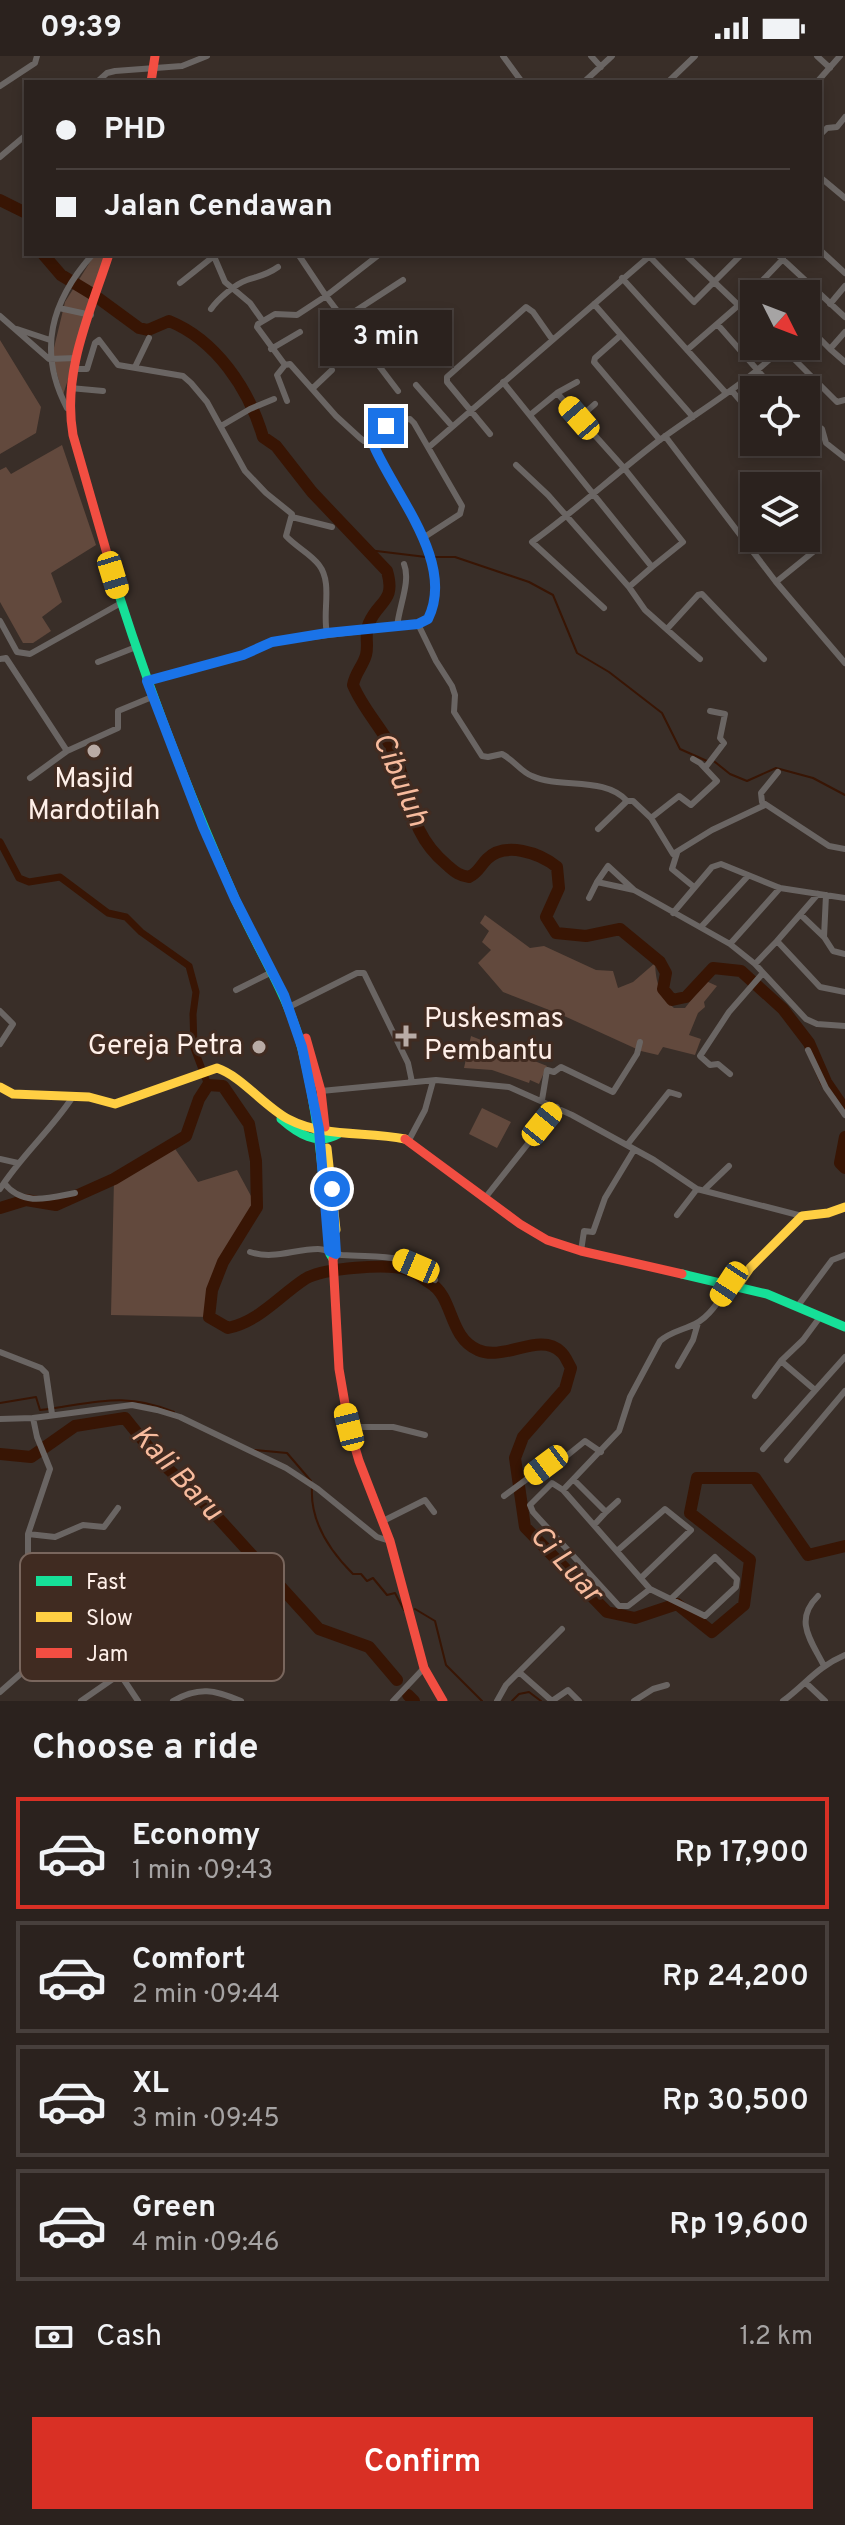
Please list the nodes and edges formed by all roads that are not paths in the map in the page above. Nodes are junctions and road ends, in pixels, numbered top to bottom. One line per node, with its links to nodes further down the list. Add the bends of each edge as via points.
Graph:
1 (37, 56): 19 (street, via 38,61)
2 (155, 56): 11 (main road)
3 (207, 56): 11 (street, via 182,66)
4 (503, 56): 15 (street)
5 (591, 56): 10 (street)
6 (612, 56): 10 (street)
7 (817, 56): 12 (street)
8 (840, 56): 12 (street)
9 (691, 58): 17 (street)
10 (601, 67): 16 (street)
11 (153, 68): 13 (street, via 107,73); 14 (main road)
12 (830, 68): 18 (street)
13 (99, 80)
14 (151, 80)
15 (521, 80)
16 (586, 80)
17 (670, 80)
18 (819, 80)
19 (0, 86)
20 (845, 117): 21 (street)
21 (837, 127): 22 (street); 23 (street)
22 (822, 133)
23 (845, 135)
24 (24, 137): 25 (street)
25 (0, 157)
26 (822, 179): 27 (street)
27 (845, 198)
28 (822, 252): 41 (street)
29 (91, 256): 53 (street)
30 (108, 256): 55 (main road)
31 (212, 256): 45 (street)
32 (213, 256): 48 (street, via 225,282)
33 (299, 256): 49 (street)
34 (377, 256): 49 (street)
35 (649, 256): 42 (street)
36 (651, 256): 46 (street, via 693,302)
37 (687, 256): 46 (street)
38 (739, 256): 46 (street)
39 (780, 256): 44 (street); 52 (street)
40 (278, 267): 48 (street)
41 (845, 273)
42 (622, 278): 50 (street); 71 (street)
43 (403, 280): 58 (street)
44 (762, 280)
45 (180, 283)
46 (715, 283): 51 (street)
47 (845, 286): 52 (street)
48 (235, 289): 54 (street); 59 (street)
49 (326, 296): 58 (street); 59 (street, via 297,315 279,313)
50 (594, 304): 64 (street); 66 (street)
51 (740, 304): 60 (street)
52 (830, 304): 57 (street)
53 (59, 308): 55 (street); 68 (street)
54 (211, 309)
55 (92, 312): 72 (main road)
56 (0, 316): 61 (street)
57 (845, 317)
58 (343, 319): 89 (street)
59 (262, 320): 69 (street, via 257,325)
60 (718, 325): 71 (street); 81 (street)
61 (13, 328): 68 (street); 73 (street)
62 (300, 332): 69 (street)
63 (845, 332): 70 (street)
64 (621, 335): 100 (street); 107 (street, via 593,361)
65 (149, 338): 78 (street)
66 (552, 339): 83 (street); 97 (street, via 531,310 520,311 447,377)
67 (820, 339): 70 (street)
68 (50, 340): 73 (street)
69 (271, 349): 77 (street)
70 (830, 349): 76 (street)
71 (687, 350): 90 (street)
72 (76, 358): 73 (street); 79 (main road)
73 (49, 359): 98 (street)
74 (769, 360): 81 (street)
75 (795, 360): 93 (street, via 837,402)
76 (845, 362)
77 (285, 365): 87 (street, via 293,365); 94 (street, via 277,375)
78 (135, 367): 79 (street, via 118,365 99,340 87,369); 102 (street, via 183,376)
79 (72, 369): 86 (main road)
80 (332, 370): 87 (street)
81 (757, 372): 82 (street); 90 (street)
82 (761, 376)
83 (503, 382): 97 (street); 99 (street)
84 (577, 382): 91 (street)
85 (416, 385): 103 (street)
86 (70, 388): 88 (street); 98 (main road)
87 (313, 388): 106 (street, via 360,438)
88 (103, 391)
89 (398, 391)
90 (729, 392): 95 (street); 100 (street)
91 (557, 393): 99 (street); 101 (street)
92 (274, 399): 102 (street)
93 (845, 400)
94 (287, 401)
95 (740, 402)
96 (595, 404): 101 (street)
97 (471, 410): 103 (street); 105 (street)
98 (69, 411): 122 (main road)
99 (530, 415): 112 (street)
100 (693, 417): 107 (street)
101 (579, 418): 111 (street)
102 (221, 426): 113 (street, via 245,471)
103 (452, 426): 108 (street)
104 (820, 427): 109 (street, via 826,443)
105 (490, 434)
106 (374, 438): 108 (street, via 391,423 410,419); 116 (street)
107 (662, 438): 111 (street); 120 (street)
108 (429, 447): 116 (street, via 462,510)
109 (845, 458)
110 (516, 465): 114 (street)
111 (624, 468): 112 (street); 119 (street, via 683,542)
112 (595, 492): 114 (street); 119 (street)
113 (292, 517): 115 (street); 128 (street, via 286,536 318,563 324,575)
114 (567, 518): 121 (street); 123 (street, via 532,542)
115 (332, 527)
116 (423, 538): 125 (street, via 436,588 428,619)
117 (813, 552): 120 (street)
118 (404, 564): 126 (street, via 407,583)
119 (652, 567): 121 (street)
120 (776, 582): 134 (street)
121 (629, 587): 127 (street)
122 (121, 603): 124 (street, via 30,654 17,652); 129 (main road)
123 (604, 608)
124 (0, 621)
125 (418, 624): 126 (street); 143 (street, via 452,686 454,712 483,756 502,754 529,776 598,787)
126 (397, 627): 128 (street)
127 (667, 629): 131 (street); 132 (street, via 702,594)
128 (327, 633): 135 (street, via 272,642)
129 (136, 647): 133 (street); 135 (main road)
130 (0, 659): 138 (street, via 6,658)
131 (700, 659)
132 (764, 659)
133 (98, 662)
134 (845, 663)
135 (147, 681): 136 (main road)
136 (152, 697): 138 (street, via 118,711 118,728); 165 (main road, via 203,827)
137 (710, 711): 140 (street, via 725,714 720,738 724,743)
138 (67, 751): 142 (street)
139 (693, 759): 140 (street)
140 (705, 768): 145 (street, via 717,781 691,805 679,796)
141 (778, 772): 144 (street, via 761,793)
142 (30, 778)
143 (627, 801): 145 (street, via 636,802); 146 (street)
144 (765, 805): 147 (street, via 829,846); 148 (street)
145 (651, 818): 148 (street, via 671,853)
146 (598, 829)
147 (845, 849)
148 (677, 853): 151 (street, via 672,869)
149 (748, 876): 151 (street, via 717,864); 152 (street); 159 (street)
150 (597, 882): 153 (street); 153 (street, via 608,866); 155 (street)
151 (694, 887): 157 (street)
152 (780, 888): 154 (street); 162 (street)
153 (634, 890): 157 (street)
154 (822, 894): 156 (street); 158 (street); 160 (street)
155 (589, 898)
156 (845, 898)
157 (673, 913): 159 (street)
158 (801, 915): 160 (street); 161 (street)
159 (701, 927): 162 (street)
160 (824, 937): 163 (street, via 833,951)
161 (777, 941): 164 (street); 168 (street, via 820,987)
162 (730, 944): 164 (street)
163 (845, 954)
164 (755, 964): 166 (street)
165 (272, 972): 167 (street); 169 (main road)
166 (760, 976): 172 (street, via 811,1022); 176 (street, via 700,1056)
167 (236, 990)
168 (845, 992)
169 (284, 995): 170 (main road); 186 (main road)
170 (293, 1005): 178 (street, via 364,973); 180 (main road)
171 (0, 1011): 174 (street, via 13,1024)
172 (845, 1026)
173 (640, 1042): 183 (street, via 613,1092 561,1067 547,1070)
174 (0, 1044)
175 (808, 1050): 185 (street)
176 (730, 1074)
177 (433, 1081): 178 (street); 183 (street, via 509,1087); 187 (street)
178 (412, 1082): 180 (street)
179 (0, 1087): 182 (main road, via 13,1094)
180 (321, 1091): 186 (main road)
181 (679, 1095): 188 (street, via 669,1092)
182 (72, 1098): 186 (main road, via 121,1103 217,1068 276,1113); 190 (street)
183 (542, 1100): 184 (street)
184 (557, 1107): 188 (street); 195 (street)
185 (845, 1115)
186 (323, 1135): 187 (main road, via 379,1134); 202 (main road, via 334,1206)
187 (409, 1140): 195 (main road)
188 (631, 1147): 193 (street); 199 (street, via 593,1232 584,1231)
189 (0, 1159): 190 (street)
190 (18, 1163): 192 (street)
191 (729, 1166): 193 (street)
192 (2, 1186): 194 (street, via 31,1200)
193 (700, 1190): 197 (street); 198 (street)
194 (75, 1193)
195 (485, 1199): 199 (main road, via 547,1240)
196 (845, 1207): 198 (main road)
197 (677, 1215)
198 (802, 1216): 204 (main road)
199 (581, 1251): 204 (main road)
200 (250, 1252): 202 (street, via 283,1256 317,1249)
201 (845, 1255): 205 (street, via 832,1260)
202 (333, 1256): 203 (street, via 392,1256); 219 (main road, via 339,1369)
203 (435, 1280)
204 (733, 1286): 205 (main road); 207 (street)
205 (797, 1307): 206 (main road)
206 (820, 1317): 208 (main road); 211 (street)
207 (698, 1323): 212 (street); 222 (street, via 660,1341 630,1397 619,1431)
208 (845, 1327)
209 (0, 1352): 216 (street, via 41,1368 49,1381)
210 (845, 1357): 213 (street)
211 (781, 1361): 213 (street); 215 (street)
212 (678, 1366)
213 (815, 1390): 221 (street)
214 (845, 1391): 223 (street)
215 (755, 1396)
216 (52, 1410): 217 (street); 234 (street, via 132,1405 180,1417 286,1468 377,1537)
217 (33, 1418): 218 (street); 233 (street, via 50,1469)
218 (0, 1419)
219 (349, 1427): 220 (street, via 401,1428); 231 (main road)
220 (425, 1435)
221 (763, 1449)
222 (601, 1452): 224 (street); 226 (street, via 585,1441)
223 (787, 1460)
224 (574, 1480): 225 (street); 230 (street)
225 (563, 1490): 232 (street); 238 (street, via 549,1485 529,1508 619,1606 628,1606)
226 (504, 1496)
227 (618, 1501): 230 (street)
228 (118, 1508): 233 (street, via 104,1527 83,1525 55,1537)
229 (434, 1512): 231 (street, via 425,1500)
230 (606, 1512): 232 (street)
231 (383, 1521): 234 (main road)
232 (594, 1525): 235 (street)
233 (28, 1534): 236 (street)
234 (390, 1541): 244 (main road)
235 (617, 1551): 237 (street); 237 (street, via 665,1509 691,1530)
236 (28, 1553)
237 (641, 1578): 238 (street)
238 (650, 1589): 240 (street)
239 (818, 1596): 243 (street, via 805,1623)
240 (672, 1598): 240 (street, via 705,1616 736,1587 737,1579 715,1557)
241 (562, 1629): 245 (street)
242 (845, 1655): 243 (street)
243 (823, 1664): 249 (street)
244 (424, 1668): 256 (street); 257 (main road)
245 (519, 1672): 258 (street); 259 (street, via 552,1701 568,1690)
246 (20, 1674): 251 (street)
247 (110, 1681): 252 (street)
248 (125, 1681): 253 (street)
249 (806, 1683): 261 (street); 262 (street)
250 (667, 1685): 260 (street)
251 (0, 1692)
252 (81, 1701)
253 (138, 1701)
254 (173, 1701): 255 (street, via 189,1692 214,1690)
255 (241, 1701)
256 (393, 1701)
257 (443, 1701)
258 (497, 1701)
259 (579, 1701)
260 (634, 1701)
261 (783, 1701)
262 (825, 1701)

